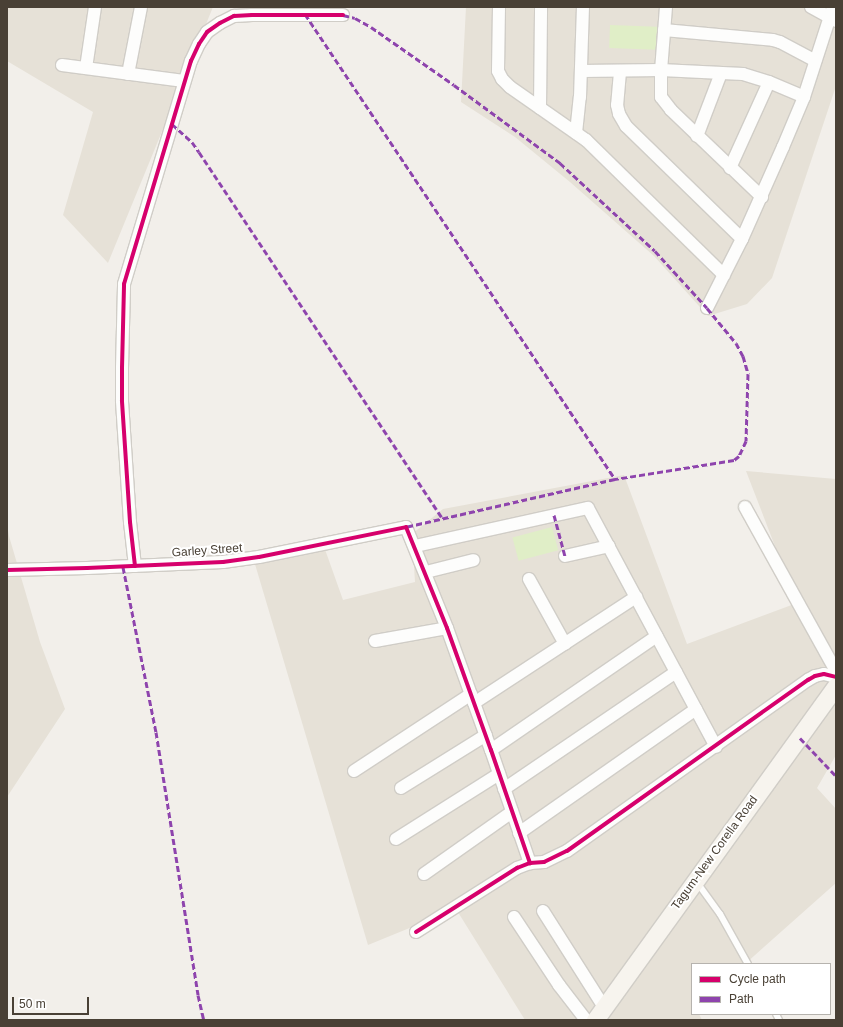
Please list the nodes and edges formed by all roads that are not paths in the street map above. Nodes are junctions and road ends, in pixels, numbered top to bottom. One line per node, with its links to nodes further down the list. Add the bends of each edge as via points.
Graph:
1 (95, 7): 13 (street)
2 (141, 7): 18 (street)
3 (499, 7): 22 (street, via 499,75 510,87)
4 (541, 7): 22 (street)
5 (584, 7): 15 (street)
6 (666, 7): 10 (street)
7 (811, 7): 9 (street)
8 (343, 15): 19 (street, via 234,16 207,32 199,44)
9 (833, 15): 11 (street)
10 (664, 30): 11 (street, via 773,40); 14 (street)
11 (816, 61): 21 (street)
12 (62, 65): 13 (street)
13 (86, 68): 18 (street)
14 (661, 70): 16 (street); 17 (street); 24 (street, via 660,93 664,102)
15 (582, 71): 16 (street); 23 (street)
16 (620, 72): 27 (street, via 617,105 626,126)
17 (721, 73): 20 (street, via 743,74); 24 (street)
18 (128, 74): 19 (street)
19 (184, 81): 35 (street, via 124,284 122,400 130,522)
20 (770, 82): 21 (street); 25 (street)
21 (804, 97): 26 (street)
22 (540, 108): 23 (street)
23 (576, 132): 28 (street, via 598,150)
24 (697, 136): 25 (street)
25 (730, 168): 26 (street)
26 (762, 197): 27 (street)
27 (742, 239): 28 (street)
28 (724, 275): 29 (street)
29 (707, 308)
30 (745, 507): 44 (street)
31 (415, 546): 32 (street, via 588,508); 35 (street, Garley Street, via 406,527 259,557 223,562); 37 (street)
32 (609, 546): 33 (street); 39 (street)
33 (565, 556)
34 (474, 560): 37 (street)
35 (136, 566): 36 (street, Garley Street)
36 (7, 570)
37 (426, 572): 40 (street)
38 (529, 579): 43 (street)
39 (636, 598): 41 (street); 43 (street)
40 (447, 628): 42 (street); 48 (street)
41 (657, 636): 45 (street); 52 (street)
42 (375, 641)
43 (565, 644): 48 (street)
44 (836, 671)
45 (676, 672): 49 (street); 56 (street)
46 (836, 677): 51 (street, via 824,674 815,676)
47 (836, 686): 62 (main road, Tagum-New Corella Road)
48 (473, 699): 50 (street); 53 (street)
49 (696, 709): 51 (street); 58 (street)
50 (486, 735): 52 (street); 55 (street)
51 (716, 747): 60 (street, via 567,851 544,862)
52 (491, 750): 54 (street)
53 (354, 771)
54 (499, 774): 56 (street); 59 (street)
55 (400, 788)
56 (504, 789): 57 (street)
57 (512, 812): 58 (street); 61 (street)
58 (519, 833): 60 (street)
59 (396, 839)
60 (530, 863): 65 (street, via 512,871)
61 (424, 874)
62 (695, 880): 66 (lane, via 720,914); 67 (main road, Tagum-New Corella Road)
63 (543, 911): 67 (street)
64 (514, 917): 68 (street, via 559,985)
65 (416, 932)
66 (747, 963)
67 (600, 1013)
68 (586, 1020)

